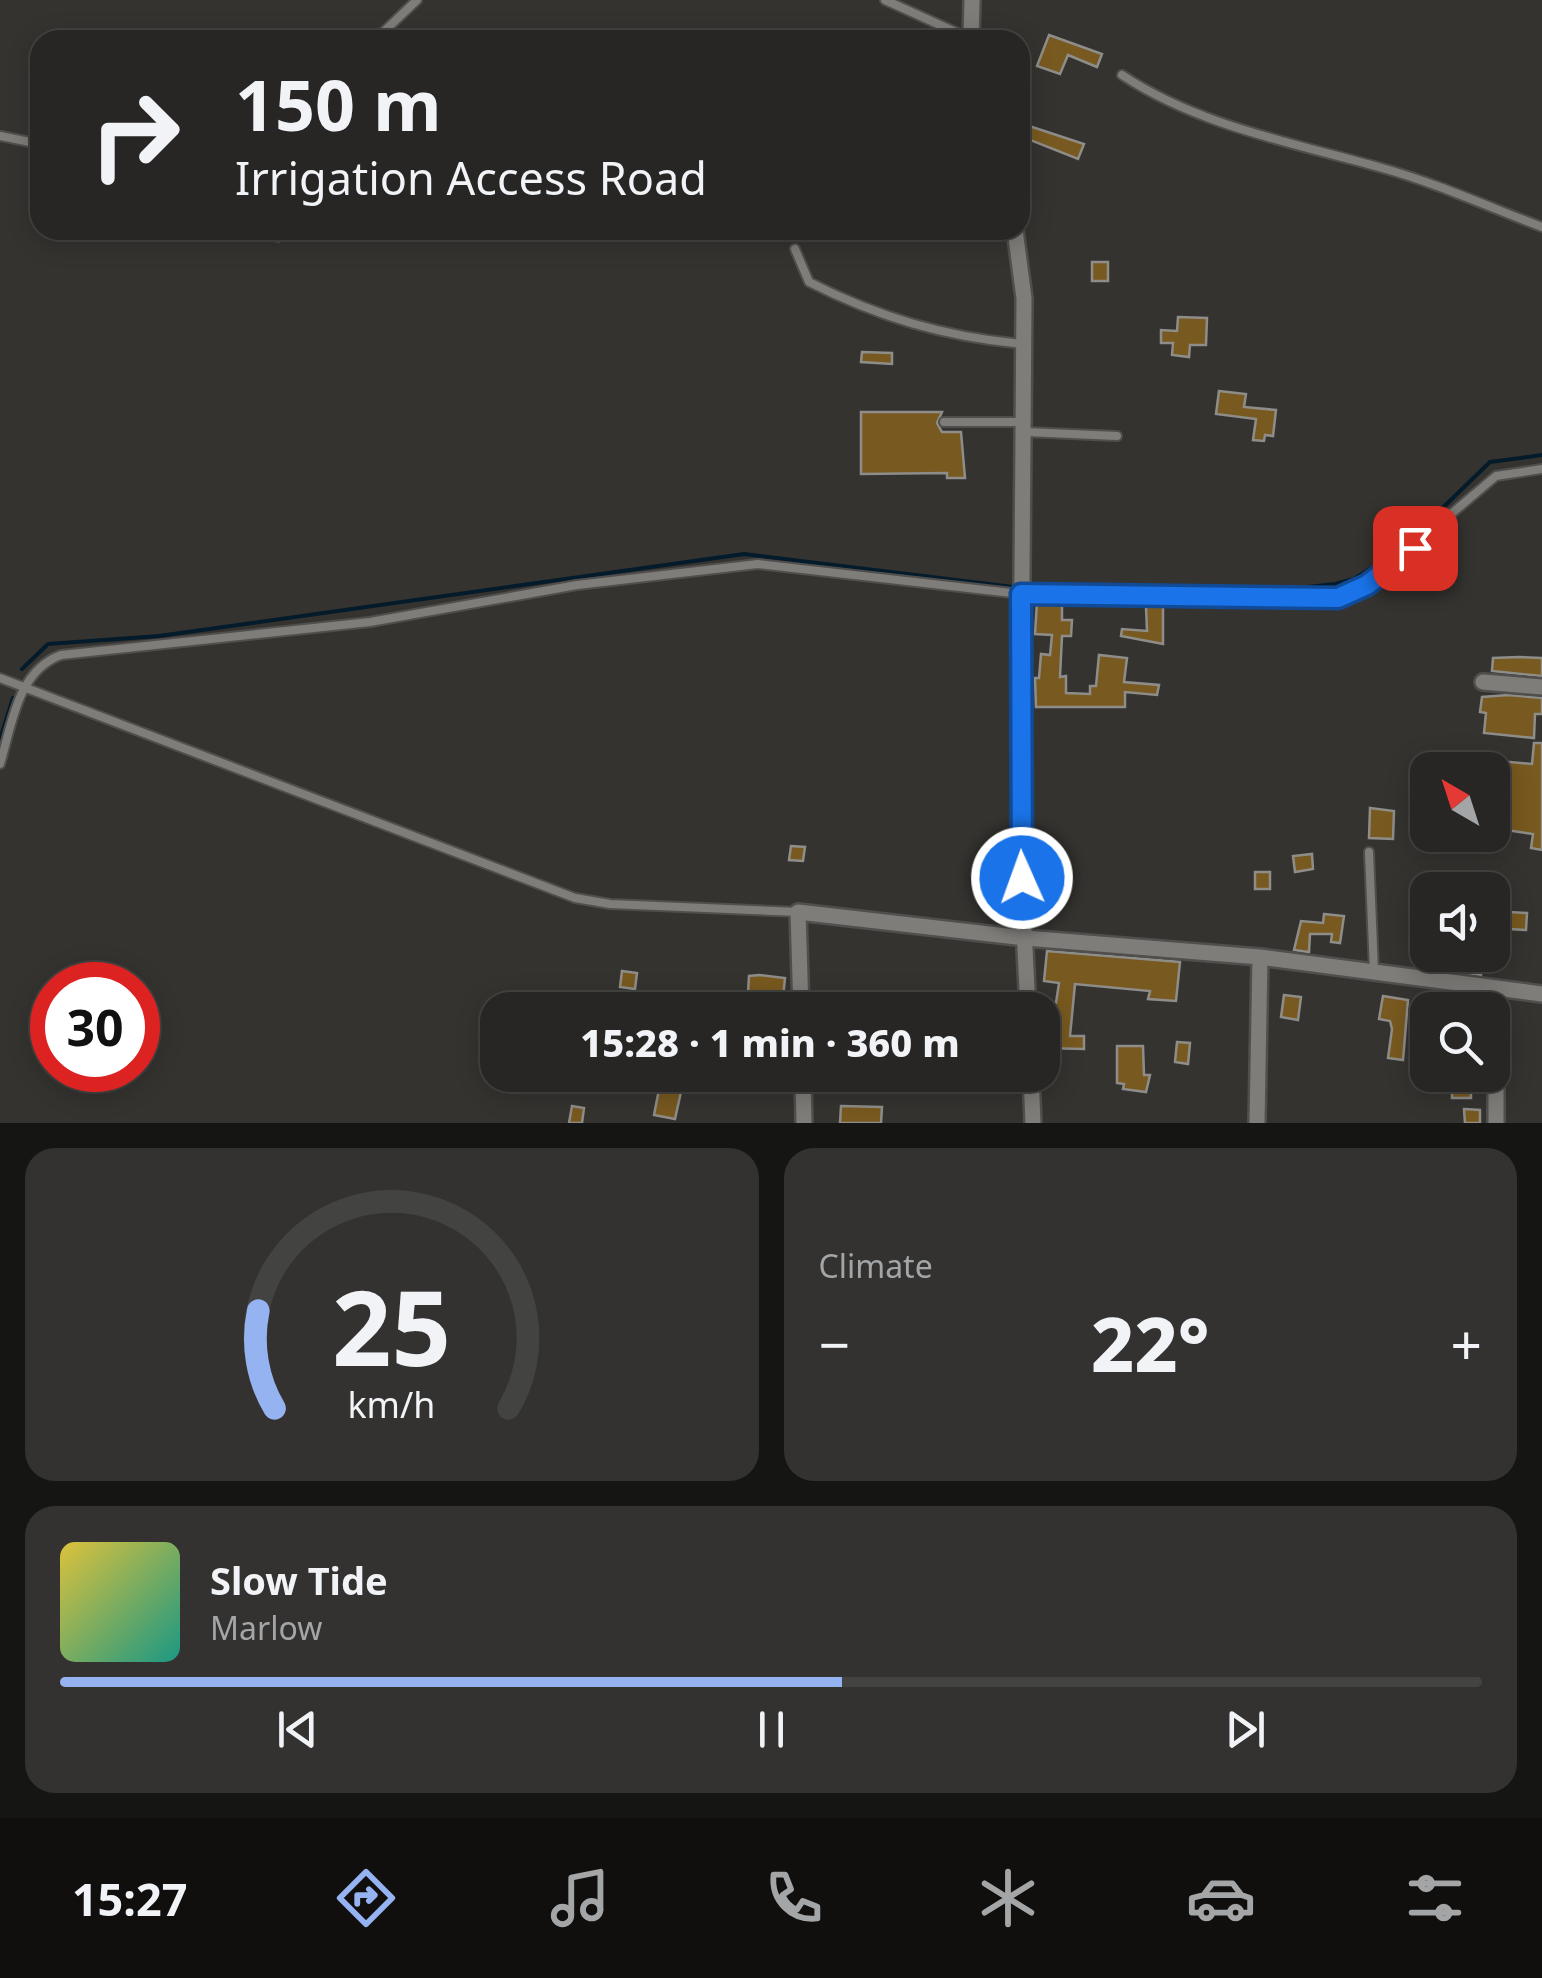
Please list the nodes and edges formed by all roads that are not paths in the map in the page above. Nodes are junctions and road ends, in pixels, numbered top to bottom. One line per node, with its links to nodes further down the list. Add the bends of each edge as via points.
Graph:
1 (417, 0): 4 (lane)
2 (884, 0): 5 (lane)
3 (972, 0): 6 (street)
4 (385, 30)
5 (951, 30)
6 (971, 30)
7 (1122, 75): 10 (lane, via 1171,106 1386,169)
8 (0, 136): 9 (lane)
9 (30, 139)
10 (1542, 227)
11 (1017, 240): 13 (street)
12 (795, 249): 13 (lane, via 809,282 888,317 965,339)
13 (1025, 344): 15 (street)
14 (944, 422): 15 (lane)
15 (1026, 427): 16 (lane); 18 (street)
16 (1117, 436)
17 (1542, 469): 18 (lane, via 1496,476 1367,585 1338,598)
18 (1021, 594): 22 (lane, via 758,564 706,568 370,622 61,655 34,670); 26 (street)
19 (0, 678): 22 (lane)
20 (1484, 682): 21 (street)
21 (1542, 687)
22 (24, 688): 23 (lane); 25 (lane, via 575,898)
23 (0, 764)
24 (1370, 852): 28 (lane)
25 (798, 912): 26 (street); 30 (street)
26 (1025, 938): 27 (street); 31 (street)
27 (1260, 956): 28 (street); 37 (street)
28 (1374, 971): 29 (street)
29 (1496, 991): 32 (street); 38 (street)
30 (800, 992)
31 (1027, 992)
32 (1542, 994)
33 (803, 1092): 35 (street)
34 (1031, 1092): 36 (street)
35 (804, 1123)
36 (1032, 1123)
37 (1257, 1123)
38 (1496, 1123)

